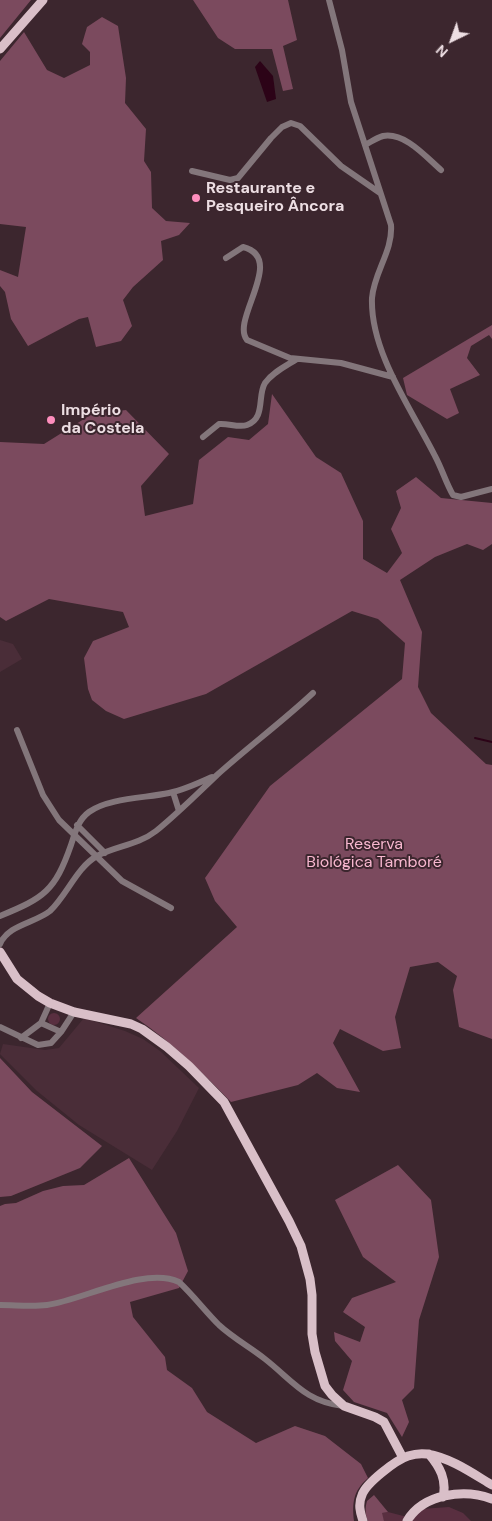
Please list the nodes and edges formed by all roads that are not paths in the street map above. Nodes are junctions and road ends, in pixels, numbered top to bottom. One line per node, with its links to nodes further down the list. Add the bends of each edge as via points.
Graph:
1 (43, 0): 3 (main road)
2 (330, 0): 4 (street, via 348,89)
3 (0, 49)
4 (365, 145): 5 (street, via 381,136 398,137); 7 (street)
5 (441, 170)
6 (192, 171): 7 (street, via 230,180 238,178 277,133 291,123 300,126 341,166)
7 (380, 194): 10 (street, via 391,230 373,289 373,317)
8 (226, 258): 9 (street, via 243,247 250,250 259,262 259,276 244,322 244,337)
9 (297, 360): 10 (street, via 340,363); 11 (street, via 276,372 264,384 260,410 253,421 242,426 220,424)
10 (393, 377): 12 (street, via 453,495 462,497)
11 (203, 437)
12 (492, 489)
13 (312, 694): 15 (street)
14 (17, 730): 19 (street, via 43,795 59,820)
15 (218, 774): 16 (street); 17 (street)
16 (173, 792): 17 (street); 18 (street, via 104,804 87,813)
17 (179, 811): 20 (street, via 142,840)
18 (78, 825): 19 (street); 20 (street)
19 (74, 835): 21 (street); 23 (street, via 65,863 50,889 27,905)
20 (105, 853): 21 (street)
21 (97, 856): 22 (street, via 122,881); 24 (street, via 84,867 48,912 9,933)
22 (171, 908)
23 (0, 916)
24 (0, 944)
25 (0, 952): 26 (main road, via 17,980)
26 (50, 1003): 27 (main road); 28 (street)
27 (74, 1012): 30 (street); 33 (main road, via 142,1029 189,1066 224,1102 300,1246 310,1279 312,1334 320,1372 332,1395)
28 (41, 1022): 30 (street); 31 (street)
29 (0, 1027): 31 (street)
30 (61, 1032): 31 (street, via 54,1041 45,1045)
31 (21, 1038)
32 (0, 1305): 33 (street, via 47,1305 118,1284 170,1278 183,1286 231,1336 305,1394 328,1405)
33 (344, 1406): 35 (main road, via 384,1422)
34 (429, 1454): 35 (main road); 36 (main road); 37 (main road, via 445,1481)
35 (403, 1458): 39 (main road, via 362,1493 360,1510)
36 (492, 1485)
37 (443, 1497): 38 (main road, via 473,1494); 40 (main road, via 422,1504)
38 (492, 1499)
39 (363, 1521)
40 (407, 1521)

